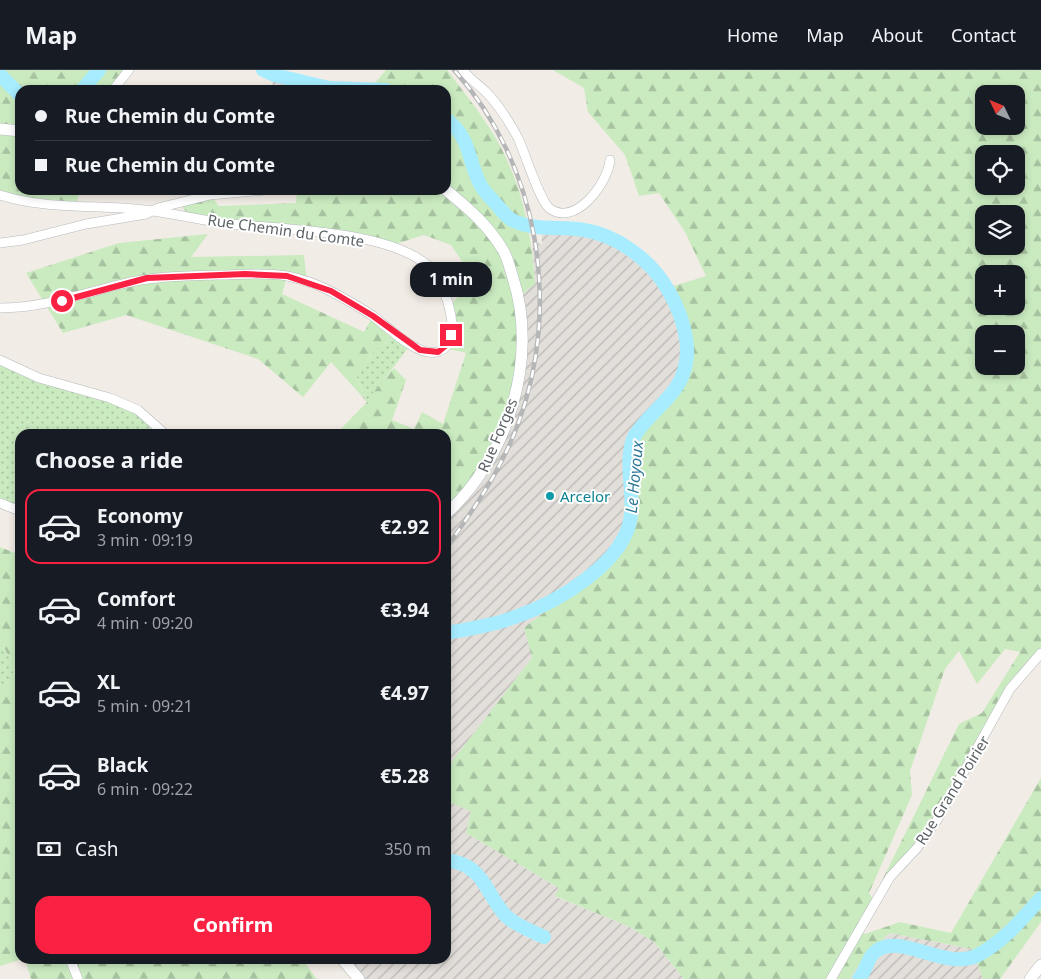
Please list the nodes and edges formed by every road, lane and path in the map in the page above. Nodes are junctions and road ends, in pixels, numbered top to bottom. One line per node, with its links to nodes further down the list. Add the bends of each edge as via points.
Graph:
1 (129, 70): 3 (street)
2 (463, 70): 6 (street, via 486,92 517,136 547,206 558,213 568,213 582,206 602,182)
3 (117, 85)
4 (0, 128): 5 (main road)
5 (15, 130)
6 (610, 160)
7 (451, 194): 17 (main road, Rue Forges, via 483,221 505,251 519,297 524,333 516,390 500,437 478,480)
8 (0, 195): 10 (street, Rue Chemin du Comte, via 57,206)
9 (210, 195): 10 (street)
10 (150, 212): 11 (street); 12 (street, Rue Chemin du Comte, via 312,231 376,243 412,254 429,267 444,291 453,326 450,342 438,352 420,350 331,291 287,276 245,274 147,278 38,306)
11 (0, 243)
12 (0, 308)
13 (0, 360): 14 (street, via 39,378 110,398 138,410)
14 (159, 429)
15 (0, 503): 16 (street)
16 (15, 509)
17 (451, 509)
18 (1041, 653): 24 (street, Rue Grand Poirier, via 1010,689 942,811 917,848 890,877)
19 (72, 964): 22 (street)
20 (346, 964): 23 (main road)
21 (1041, 965): 25 (main road)
22 (78, 979)
23 (359, 979)
24 (831, 979)
25 (1030, 979)

